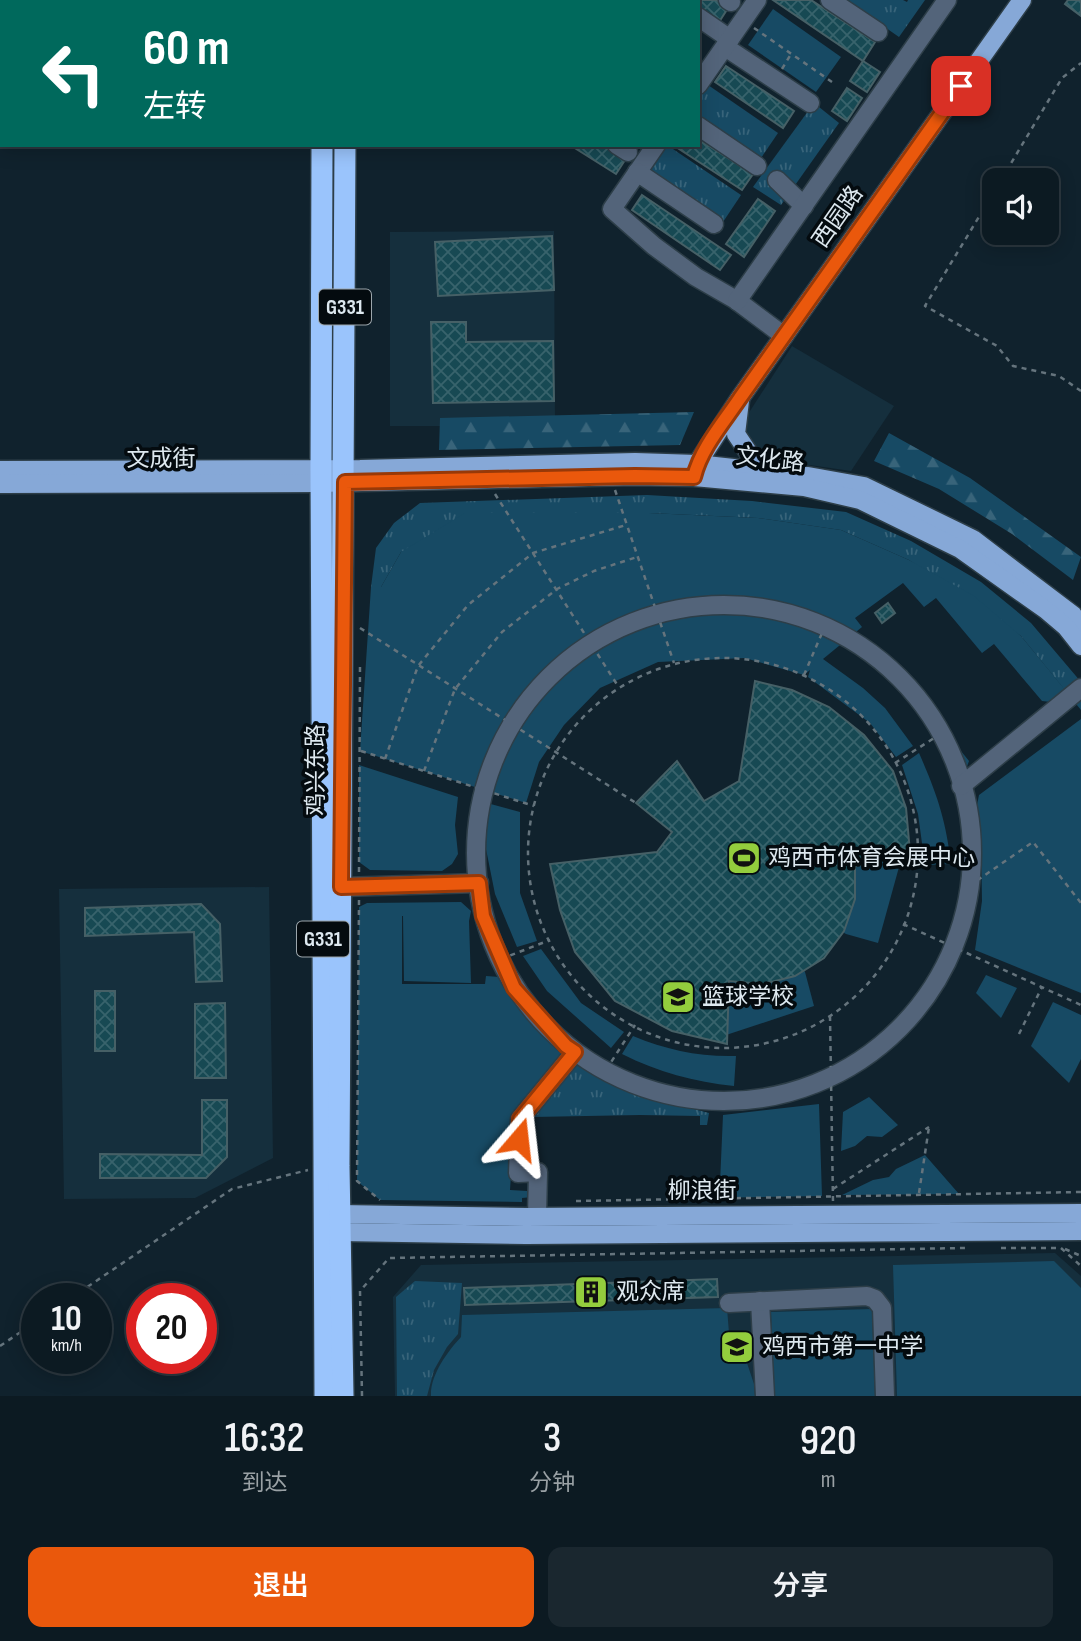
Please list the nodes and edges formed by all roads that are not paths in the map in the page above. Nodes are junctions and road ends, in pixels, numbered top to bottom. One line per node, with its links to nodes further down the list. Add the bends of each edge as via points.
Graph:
1 (757, 0): 7 (street)
2 (830, 0): 6 (street)
3 (947, 0): 17 (street)
4 (1022, 0): 20 (main road, 西园路)
5 (700, 19): 7 (street)
6 (877, 32)
7 (727, 43): 8 (street); 9 (street)
8 (700, 82)
9 (810, 103)
10 (700, 127): 14 (street)
11 (322, 147): 24 (highway, 鸡兴东路 / G331)
12 (345, 147): 25 (highway, 鸡兴东路 / G331)
13 (655, 147): 15 (street)
14 (757, 166)
15 (638, 172): 18 (street); 19 (street, via 612,209 696,277)
16 (777, 180): 17 (street)
17 (804, 205): 19 (street)
18 (714, 224)
19 (737, 301): 20 (street)
20 (784, 336): 21 (main road, 西园路)
21 (740, 398): 23 (main road, 西园路); 26 (main road, via 736,434 750,455)
22 (0, 470): 24 (main road, 文成街)
23 (696, 470): 25 (main road, 文化路, via 635,462); 26 (main road, 文化路); 29 (main road, 文化路, via 860,499 960,549 1046,610)
24 (321, 476): 25 (main road, 文化路); 27 (main road, 文成街); 37 (highway, 鸡兴东路 / G331, via 324,1167)
25 (344, 476): 33 (highway, 鸡兴东路 / G331)
26 (804, 476): 28 (main road, 文化路, via 864,486 972,539 1073,615)
27 (0, 484)
28 (1081, 626)
29 (1081, 646)
30 (1081, 688): 31 (street)
31 (961, 786): 32 (street, via 942,733 891,667 825,626 741,604 663,611 590,642 532,694 492,761 475,838); 34 (street, via 971,818 969,904 937,985 880,1049 804,1090 719,1103 634,1086)
32 (479, 883): 33 (street); 34 (street, via 483,916 514,988)
33 (350, 887): 37 (highway, 鸡兴东路 / G331)
34 (575, 1052): 36 (street, via 520,1119 518,1173 538,1172)
35 (1081, 1213): 36 (main road, 柳浪街)
36 (537, 1216): 37 (main road, 柳浪街)
37 (335, 1223): 38 (main road, 柳浪街, via 526,1235); 41 (highway, 鸡兴东路 / G331); 42 (highway, 鸡兴东路 / G331)
38 (1081, 1231)
39 (760, 1301): 40 (street); 43 (street); 44 (street, via 875,1299 882,1308)
40 (729, 1303)
41 (325, 1396)
42 (343, 1396)
43 (765, 1396)
44 (885, 1396)

